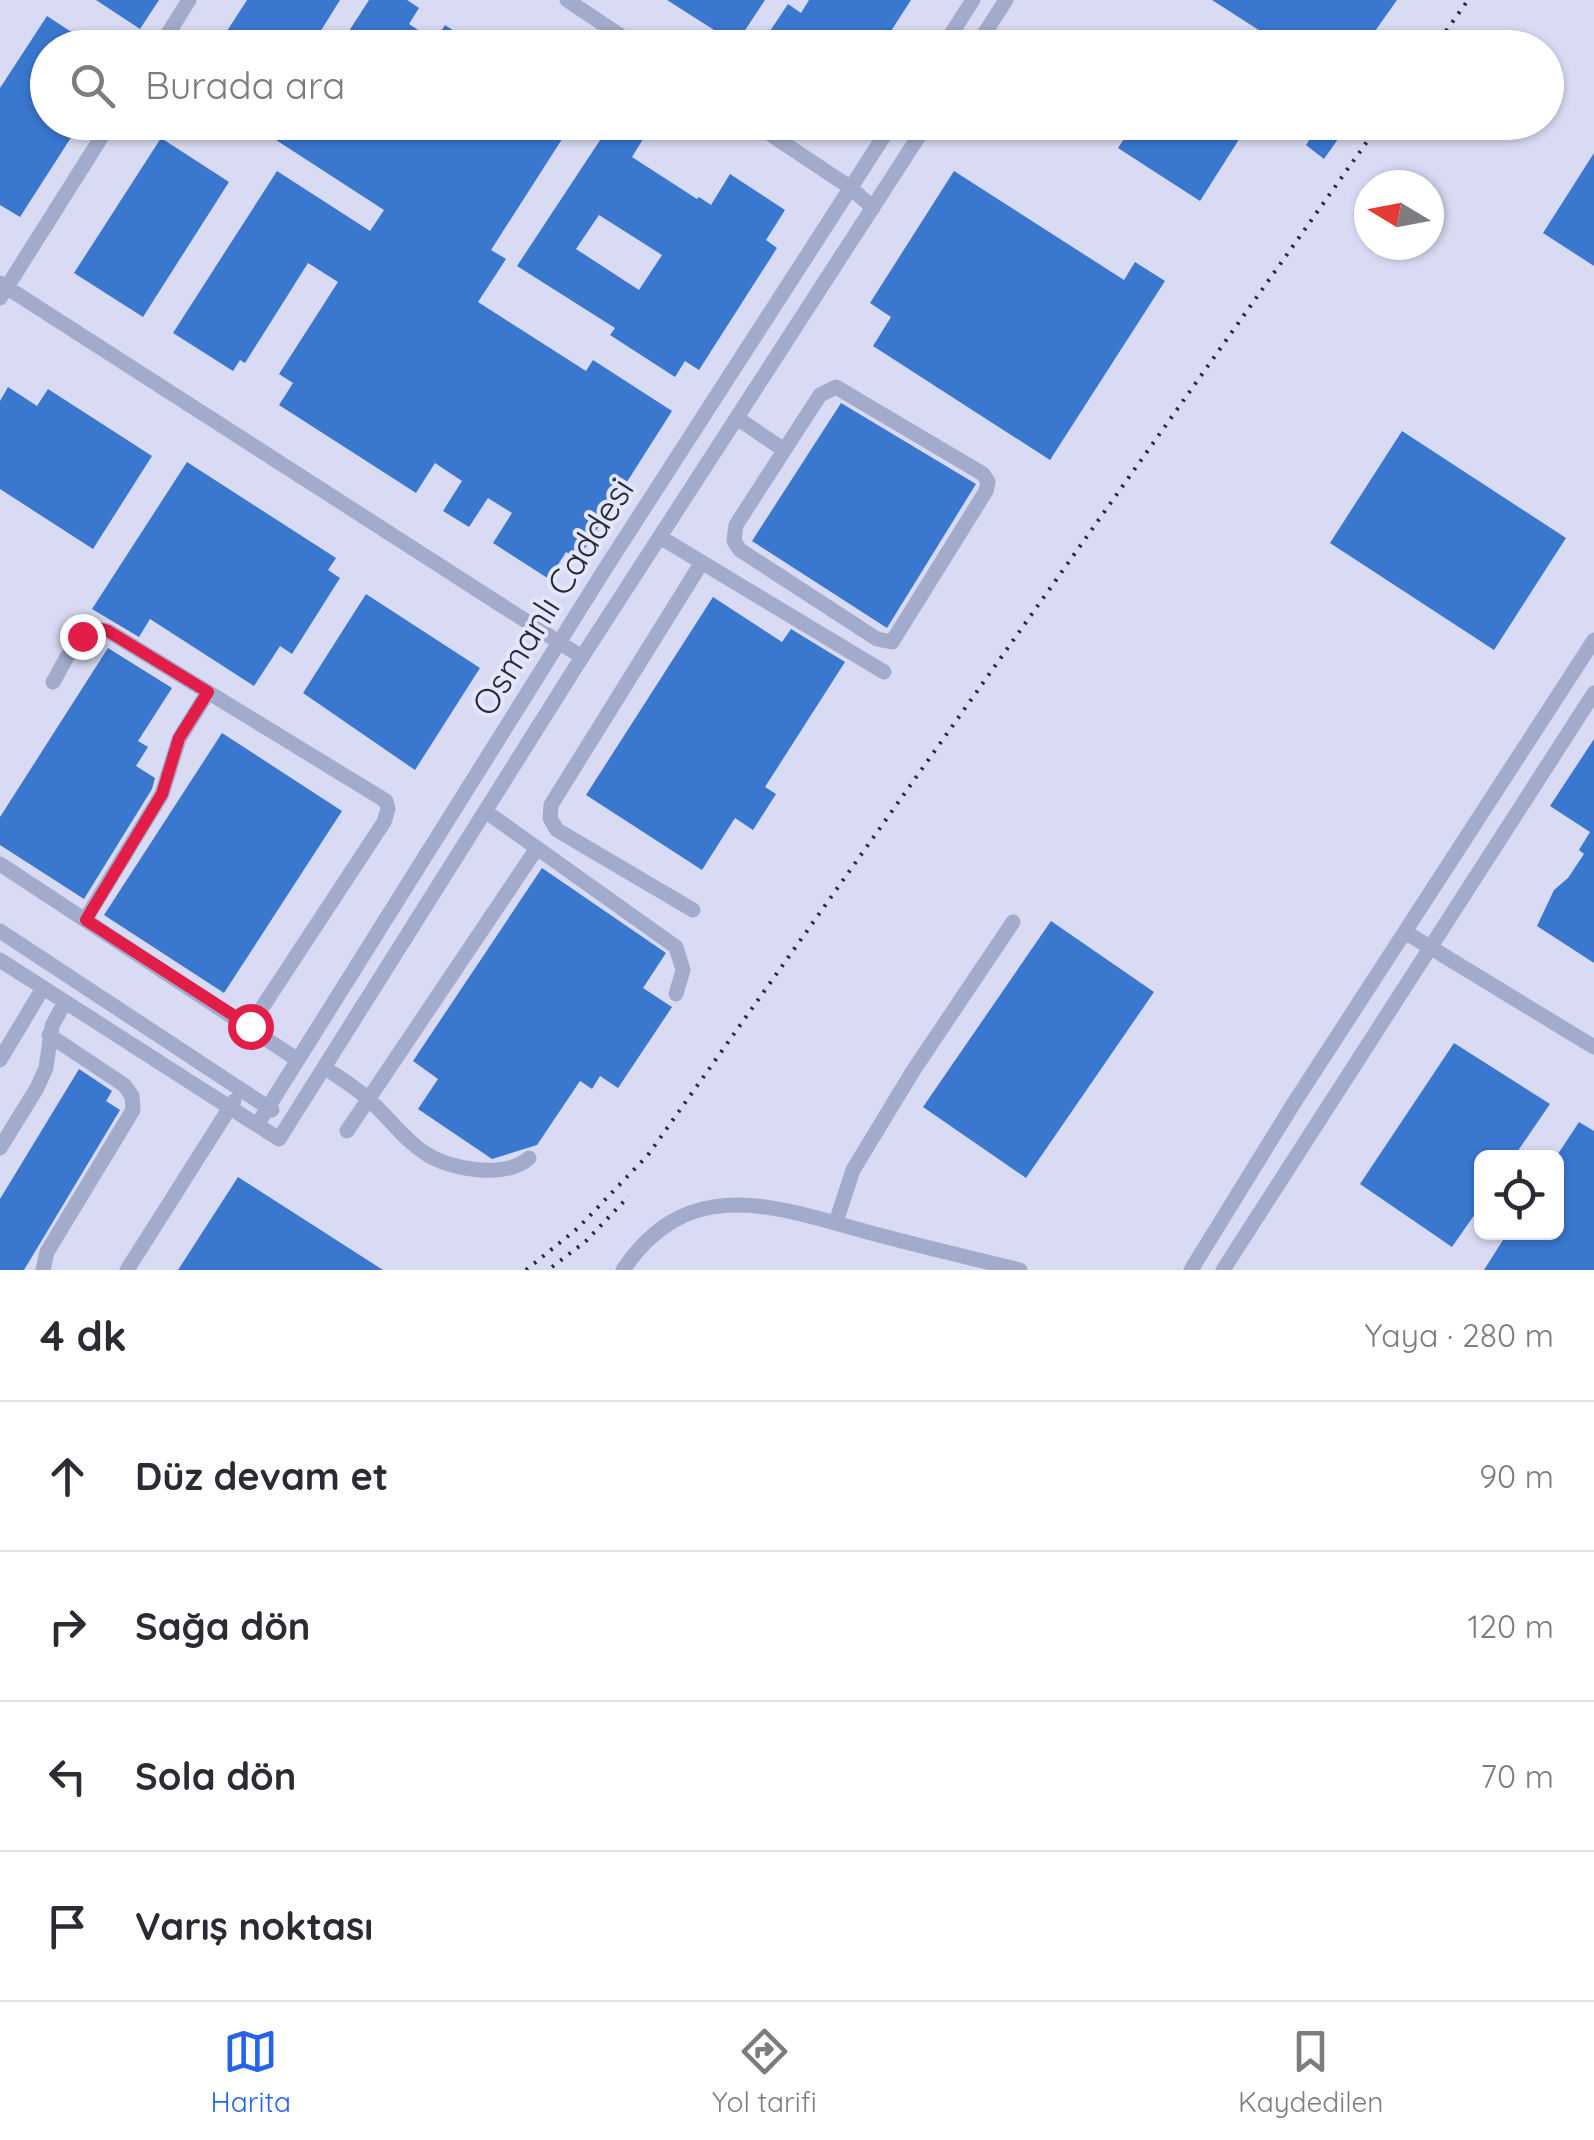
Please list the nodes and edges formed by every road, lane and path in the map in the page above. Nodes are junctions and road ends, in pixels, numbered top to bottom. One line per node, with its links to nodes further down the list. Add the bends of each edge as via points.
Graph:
1 (189, 0): 5 (street)
2 (567, 0): 6 (street)
3 (973, 0): 7 (street)
4 (1006, 0): 8 (street)
5 (170, 30)
6 (612, 30)
7 (954, 30)
8 (987, 30)
9 (100, 140): 15 (street)
10 (779, 140): 13 (street)
11 (881, 140): 13 (street, Osmanlı Caddesi)
12 (917, 140): 14 (street)
13 (850, 188): 14 (street); 16 (street, Osmanlı Caddesi)
14 (874, 208): 17 (street)
15 (2, 289): 23 (street)
16 (726, 380): 17 (street); 23 (street, Osmanlı Caddesi)
17 (751, 397): 18 (street)
18 (737, 418): 19 (street); 20 (street)
19 (784, 450): 19 (street, via 820,395 836,387 988,482 892,642 877,639 734,542 736,525)
20 (660, 537): 21 (street); 24 (street)
21 (702, 562): 25 (street); 32 (street, via 550,812 557,830)
22 (1594, 640): 36 (street)
23 (560, 642): 24 (street); 48 (street, Osmanlı Caddesi)
24 (582, 657): 29 (street)
25 (884, 672)
26 (54, 682): 27 (street, via 82,636 98,628)
27 (208, 692): 33 (street, via 179,738 162,794); 43 (street, via 386,801 388,809)
28 (1594, 693): 37 (street)
29 (486, 810): 30 (street); 49 (street)
30 (538, 848): 40 (street, via 676,947 683,970); 51 (street)
31 (0, 864): 33 (street)
32 (693, 910)
33 (86, 920): 43 (street)
34 (1013, 922): 59 (street, via 853,1170)
35 (0, 931): 50 (street)
36 (1405, 932): 37 (street); 64 (street)
37 (1428, 947): 46 (street); 65 (street)
38 (0, 960): 39 (street)
39 (43, 988): 41 (street); 44 (street)
40 (676, 994)
41 (65, 1002): 45 (street); 53 (street)
42 (0, 1021): 44 (street)
43 (250, 1026): 48 (street)
44 (17, 1032): 47 (street)
45 (50, 1035): 57 (street, via 42,1077); 60 (street, via 124,1084 133,1110 47,1252)
46 (1594, 1047)
47 (0, 1060)
48 (298, 1060): 52 (street, Osmanlı Caddesi)
49 (324, 1066): 51 (street); 54 (street)
50 (241, 1089): 52 (street); 53 (street)
51 (368, 1099): 56 (street); 58 (street, via 432,1158 507,1170)
52 (268, 1106): 54 (street); 55 (street, Osmanlı Caddesi)
53 (229, 1108): 55 (street); 61 (street)
54 (288, 1120): 55 (street, via 279,1140)
55 (257, 1125)
56 (347, 1131)
57 (0, 1148)
58 (529, 1158)
59 (836, 1222): 62 (street, via 774,1208 718,1206 666,1223); 63 (street)
60 (44, 1270)
61 (126, 1270)
62 (623, 1270)
63 (1020, 1270)
64 (1191, 1270)
65 (1223, 1270)

